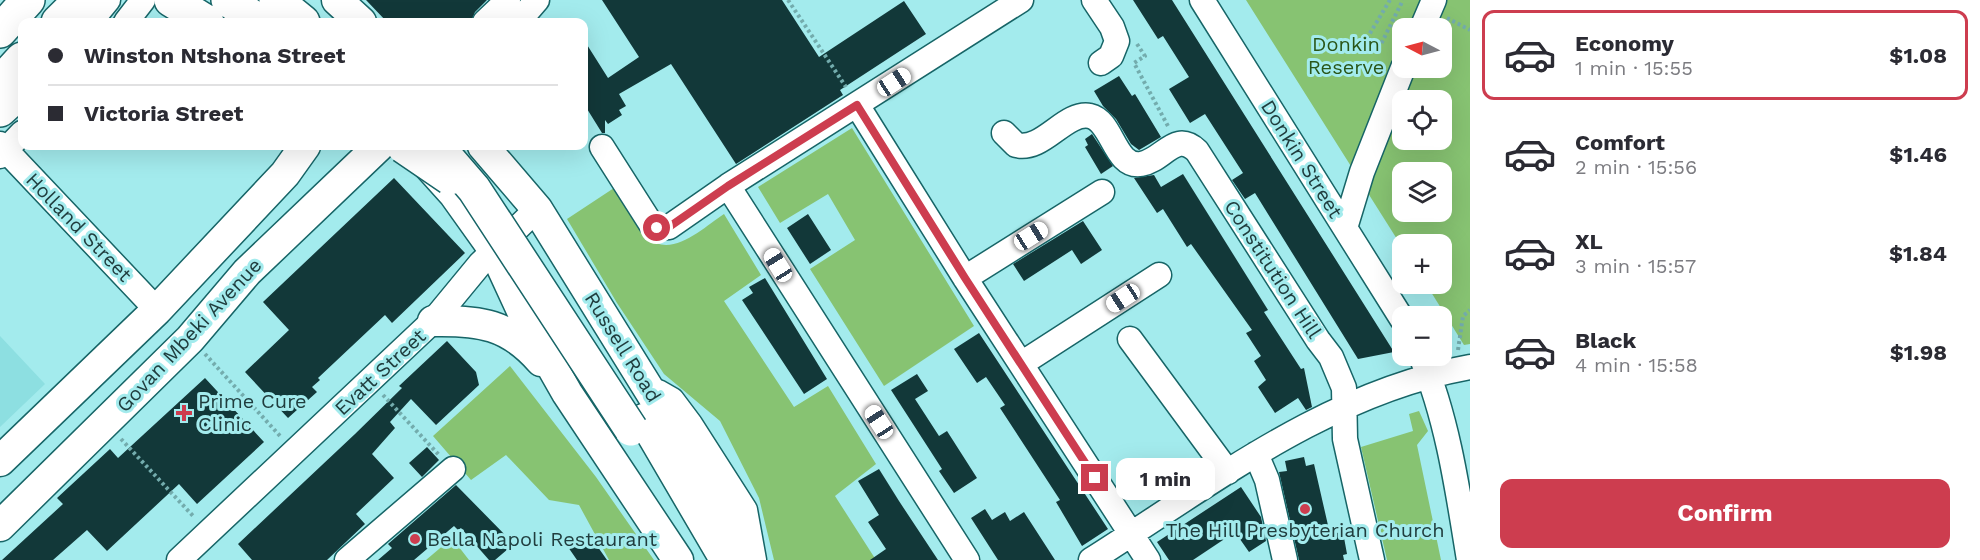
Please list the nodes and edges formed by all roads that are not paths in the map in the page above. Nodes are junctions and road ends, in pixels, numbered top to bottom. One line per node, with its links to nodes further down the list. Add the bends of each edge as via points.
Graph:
1 (28, 0): 27 (highway)
2 (143, 0): 17 (street)
3 (171, 0): 18 (highway)
4 (228, 0): 19 (highway)
5 (253, 0): 20 (highway)
6 (276, 0): 21 (highway)
7 (299, 0): 22 (highway)
8 (337, 0): 23 (main road)
9 (508, 0): 24 (street)
10 (537, 0): 25 (street)
11 (1021, 0): 34 (street)
12 (1094, 0): 29 (street, via 1117,41 1111,56)
13 (1202, 0): 48 (street, Donkin Street)
14 (1434, 0): 26 (street)
15 (101, 10): 16 (highway)
16 (72, 18)
17 (129, 18)
18 (200, 18)
19 (254, 18)
20 (278, 18)
21 (298, 18)
22 (320, 18)
23 (357, 18)
24 (489, 18)
25 (521, 18)
26 (1426, 18)
27 (0, 31)
28 (18, 63): 31 (highway)
29 (1101, 63)
30 (1399, 78): 48 (street, via 1362,172)
31 (0, 83)
32 (18, 94): 35 (highway)
33 (18, 105): 36 (street)
34 (857, 105): 45 (street); 51 (street)
35 (0, 110)
36 (0, 126)
37 (1004, 133): 61 (street, Constitution Hill, via 1016,145 1030,146 1074,120 1092,117 1099,120 1124,158 1139,164 1180,143 1197,151 1331,357 1344,388)
38 (7, 146): 53 (street, Holland Street)
39 (602, 147): 45 (street, via 643,213 657,228 669,227)
40 (302, 150): 53 (main road, Govan Mbeki Avenue, via 285,174)
41 (375, 150): 67 (main road, Govan Mbeki Avenue, via 247,272 190,339)
42 (419, 150): 49 (highway, bridge, via 448,176)
43 (462, 150): 62 (highway, via 499,194)
44 (486, 150): 47 (main road, Russell Road)
45 (728, 186): 76 (street)
46 (1102, 192): 51 (street)
47 (537, 209): 49 (street, Evatt Street); 59 (main road, Russell Road)
48 (1346, 228): 52 (street, Donkin Street)
49 (495, 235): 54 (street, Evatt Street); 60 (main road, via 530,328); 62 (highway, bridge)
50 (1159, 275): 56 (street)
51 (965, 278): 56 (street)
52 (1394, 306)
53 (157, 310): 64 (main road, Govan Mbeki Avenue)
54 (433, 321): 60 (main road, via 470,321 498,327 535,355); 69 (street, Evatt Street)
55 (1130, 339): 66 (street)
56 (1022, 364): 68 (street)
57 (1425, 366): 58 (street); 61 (street); 81 (street, via 1459,495)
58 (1462, 368)
59 (646, 384): 74 (main road, Russell Road, via 702,475); 75 (street, via 672,400 745,510)
60 (567, 393): 71 (main road)
61 (1343, 407): 63 (street); 80 (street, Constitution Hill, via 1345,439)
62 (638, 425): 72 (highway); 73 (highway)
63 (1256, 454): 66 (street); 79 (street, via 1267,480)
64 (0, 461)
65 (453, 469): 70 (street)
66 (1228, 472): 68 (street)
67 (0, 526)
68 (1131, 534): 77 (street); 78 (street)
69 (179, 560)
70 (347, 560)
71 (678, 560)
72 (709, 560)
73 (727, 560)
74 (747, 560)
75 (754, 560)
76 (967, 560)
77 (1091, 560)
78 (1148, 560)
79 (1285, 560)
80 (1372, 560)
81 (1469, 560)

